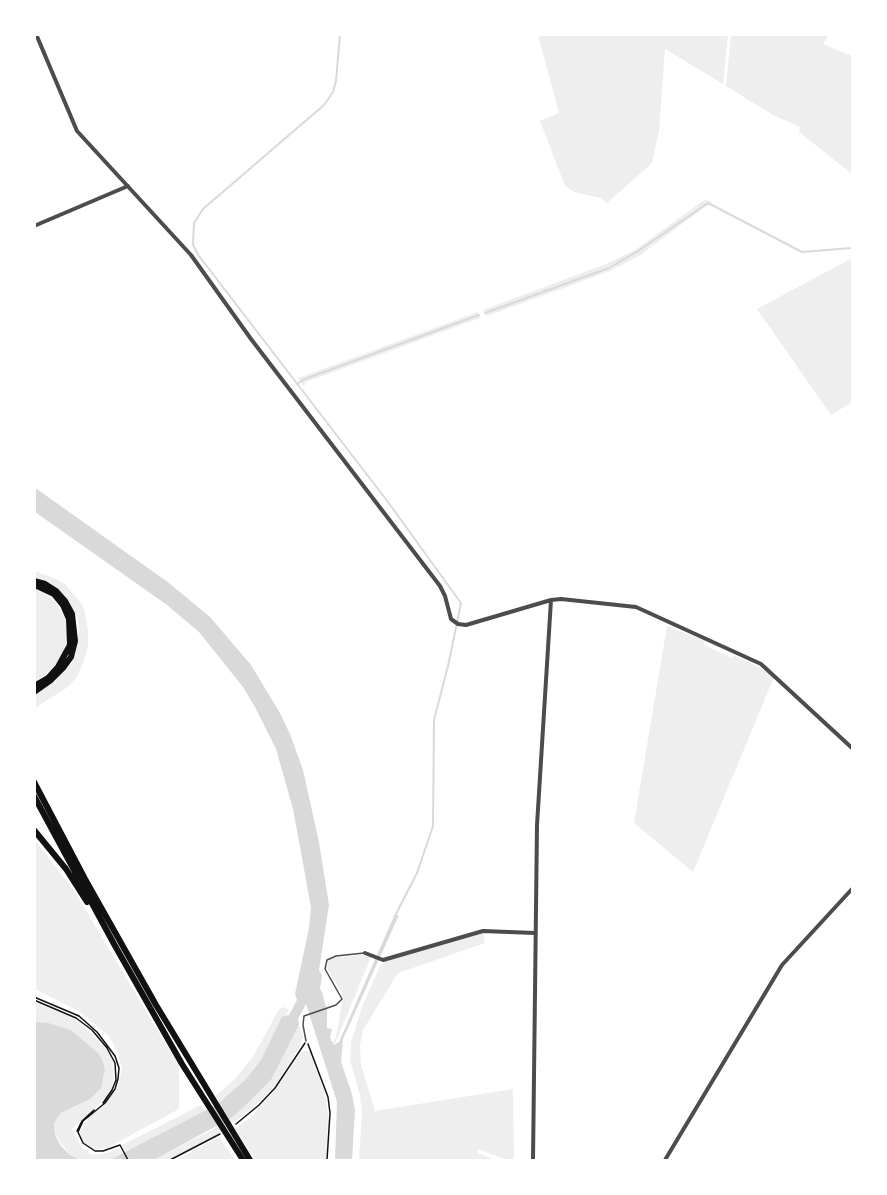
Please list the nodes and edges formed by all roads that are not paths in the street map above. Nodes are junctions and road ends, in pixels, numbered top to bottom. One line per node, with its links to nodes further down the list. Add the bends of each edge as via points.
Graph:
1 (36, 34): 2 (street, via 77,130)
2 (128, 186): 3 (street); 5 (street, via 192,255 251,339 440,586 451,619 466,626)
3 (34, 226)
4 (34, 583): 6 (highway, via 54,594 63,605 69,619 70,645 58,667); 7 (highway, via 45,584 65,601 72,614 75,641 63,668)
5 (551, 600): 8 (street, via 636,607 750,658 771,671); 13 (street, via 537,825)
6 (34, 686)
7 (34, 692)
8 (852, 748)
9 (34, 782): 17 (highway)
10 (34, 796): 14 (highway)
11 (34, 830): 14 (highway, via 66,869)
12 (852, 889): 21 (street, via 782,965)
13 (535, 933): 15 (street, via 483,931 382,959); 20 (street)
14 (114, 944): 17 (highway)
15 (365, 953): 16 (lane, via 327,960 325,969 342,999 336,1005 304,1016)
16 (306, 1041)
17 (185, 1062): 18 (highway); 19 (highway)
18 (243, 1161)
19 (250, 1161)
20 (533, 1161)
21 (665, 1161)

